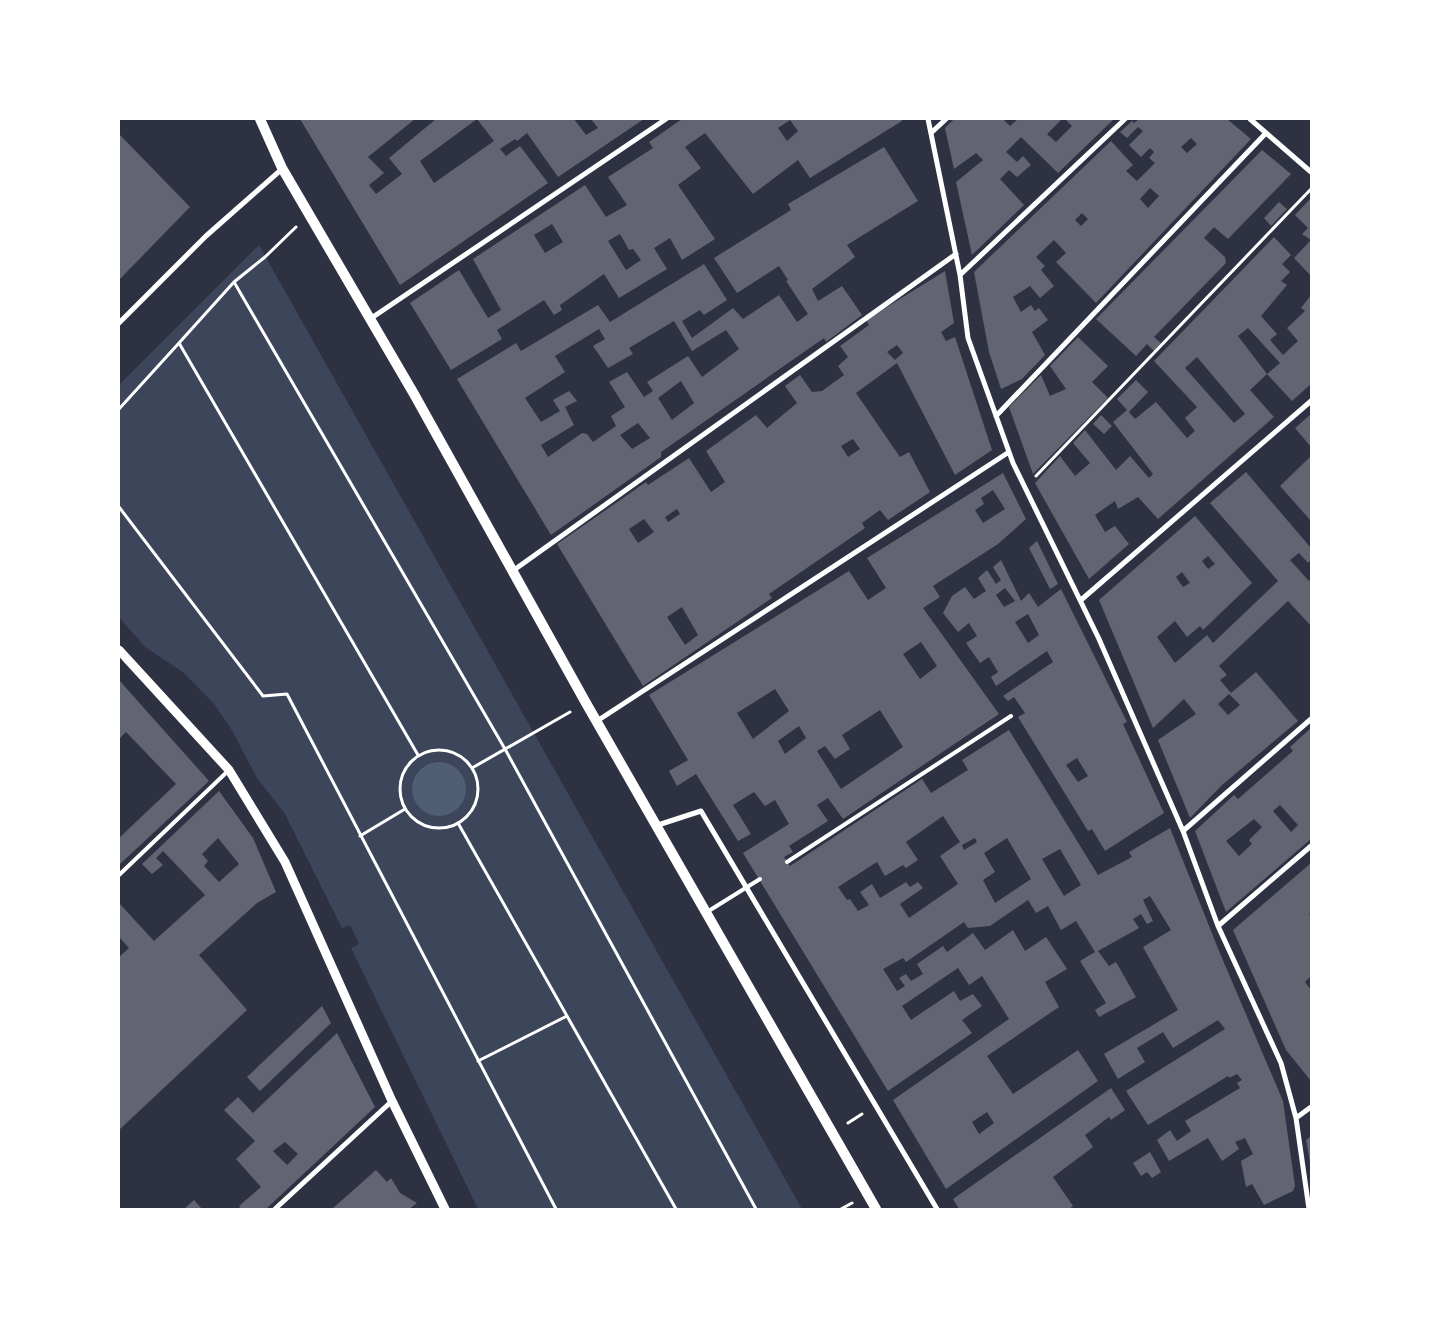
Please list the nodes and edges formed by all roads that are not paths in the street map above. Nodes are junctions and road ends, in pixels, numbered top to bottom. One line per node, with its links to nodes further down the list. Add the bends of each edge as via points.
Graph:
1 (260, 119): 9 (main road)
2 (666, 119): 13 (street)
3 (928, 119): 7 (street)
4 (946, 119): 7 (street)
5 (1126, 119): 12 (street)
6 (1250, 119): 8 (street)
7 (931, 133): 11 (street)
8 (1266, 133): 10 (street); 16 (street)
9 (282, 168): 13 (main road); 14 (street, via 206,236)
10 (1311, 172)
11 (956, 254): 12 (street); 18 (street)
12 (960, 275): 16 (street, via 968,338)
13 (369, 319): 18 (main road)
14 (119, 323)
15 (1311, 401): 19 (street)
16 (996, 416): 17 (street)
17 (1009, 452): 19 (street); 23 (street)
18 (514, 570): 23 (main road)
19 (1080, 600): 26 (street)
20 (119, 650): 24 (street)
21 (1011, 716): 28 (lane)
22 (1311, 719): 26 (street)
23 (597, 721): 25 (main road)
24 (229, 770): 29 (lane); 34 (street, via 285,862)
25 (658, 825): 31 (street, via 701,811); 32 (main road)
26 (1183, 831): 33 (street)
27 (1311, 846): 33 (street)
28 (787, 862)
29 (119, 875)
30 (760, 879): 31 (lane)
31 (747, 887): 32 (lane); 40 (street)
32 (707, 912): 39 (main road)
33 (1218, 926): 36 (street, via 1281,1063)
34 (392, 1101): 37 (street); 38 (street)
35 (1311, 1107): 36 (street)
36 (1296, 1118): 41 (street)
37 (275, 1209)
38 (445, 1209)
39 (876, 1209)
40 (937, 1209)
41 (1308, 1209)

